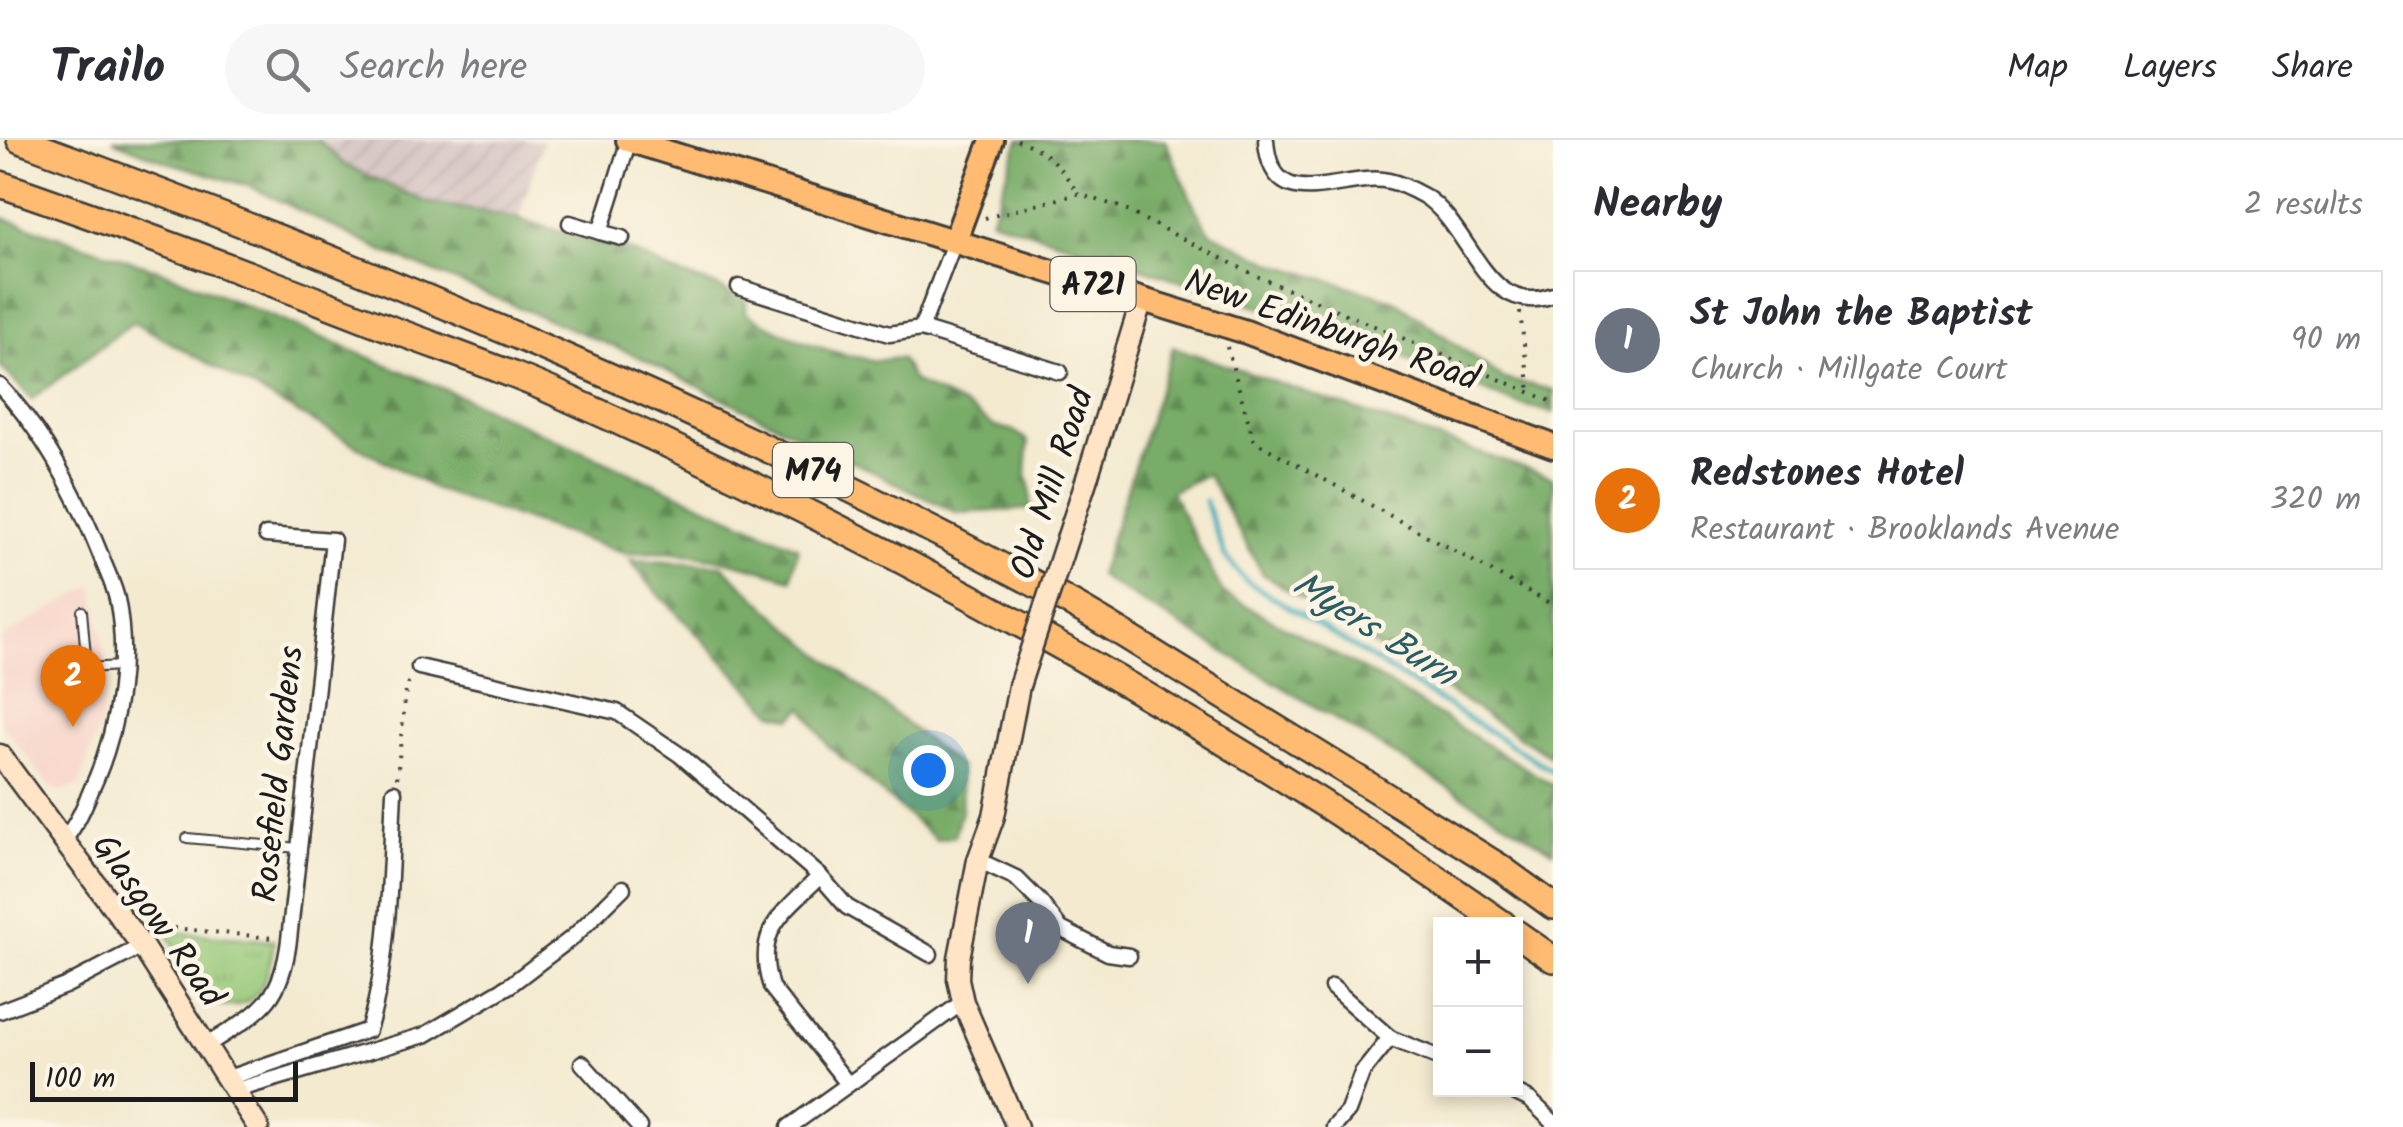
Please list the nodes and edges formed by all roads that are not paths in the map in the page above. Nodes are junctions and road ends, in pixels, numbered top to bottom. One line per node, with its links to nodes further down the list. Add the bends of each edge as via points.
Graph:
1 (20, 140): 31 (highway, M74, via 406,288 809,468 1076,606)
2 (628, 140): 7 (street); 8 (main road, New Edinburgh Road / A721)
3 (992, 140): 8 (main road)
4 (1266, 140): 11 (street, via 1267,159 1279,177 1300,189 1387,180 1427,198 1495,284 1518,300)
5 (0, 184): 32 (highway, M74, via 550,391 800,508 1042,634 1278,775)
6 (570, 223): 7 (street)
7 (600, 232): 9 (street)
8 (958, 232): 12 (main road, New Edinburgh Road / A721); 13 (street)
9 (622, 238)
10 (739, 286): 13 (street, via 888,334)
11 (1553, 295)
12 (1142, 299): 16 (main road, New Edinburgh Road / A721); 28 (street, Old Mill Road, bridge, via 1019,686 994,816)
13 (921, 329): 14 (street)
14 (1060, 372)
15 (0, 387): 19 (street, via 24,410 83,511 117,598)
16 (1553, 446)
17 (266, 535): 27 (street, Rosefield Gardens, via 333,540)
18 (82, 610): 21 (lane)
19 (122, 666): 21 (lane); 26 (street, via 103,762)
20 (419, 667): 29 (street, via 617,712 680,755)
21 (88, 668): 22 (lane, via 90,680)
22 (61, 692)
23 (0, 755): 26 (street, Glasgow Road)
24 (394, 792): 46 (street, via 387,913 368,1030)
25 (186, 838): 27 (lane)
26 (64, 840): 34 (street, Glasgow Road)
27 (298, 848): 42 (street, Rosefield Gardens, via 283,976 268,1004)
28 (978, 860): 36 (street, via 1016,878 1060,929); 39 (street, Old Mill Road, via 958,958)
29 (820, 876): 35 (street, via 847,907); 45 (street, via 775,920 764,953 766,972)
30 (623, 888): 46 (street, via 510,985 426,1035)
31 (1553, 906)
32 (1492, 917)
33 (1523, 938): 37 (highway)
34 (142, 946): 40 (street); 42 (street, Glasgow Road)
35 (930, 954)
36 (1129, 956)
37 (1553, 959)
38 (1332, 987): 41 (street)
39 (964, 1002): 45 (street); 52 (street, Old Mill Road)
40 (0, 1012)
41 (1390, 1038): 43 (street); 53 (street, via 1362,1072)
42 (207, 1046): 46 (street, Glasgow Road)
43 (1433, 1055)
44 (582, 1063): 50 (street)
45 (848, 1084): 51 (street)
46 (229, 1085): 49 (street, Glasgow Road)
47 (1523, 1096): 48 (street)
48 (1553, 1122)
49 (258, 1127)
50 (639, 1127)
51 (789, 1127)
52 (1017, 1127)
53 (1334, 1127)

